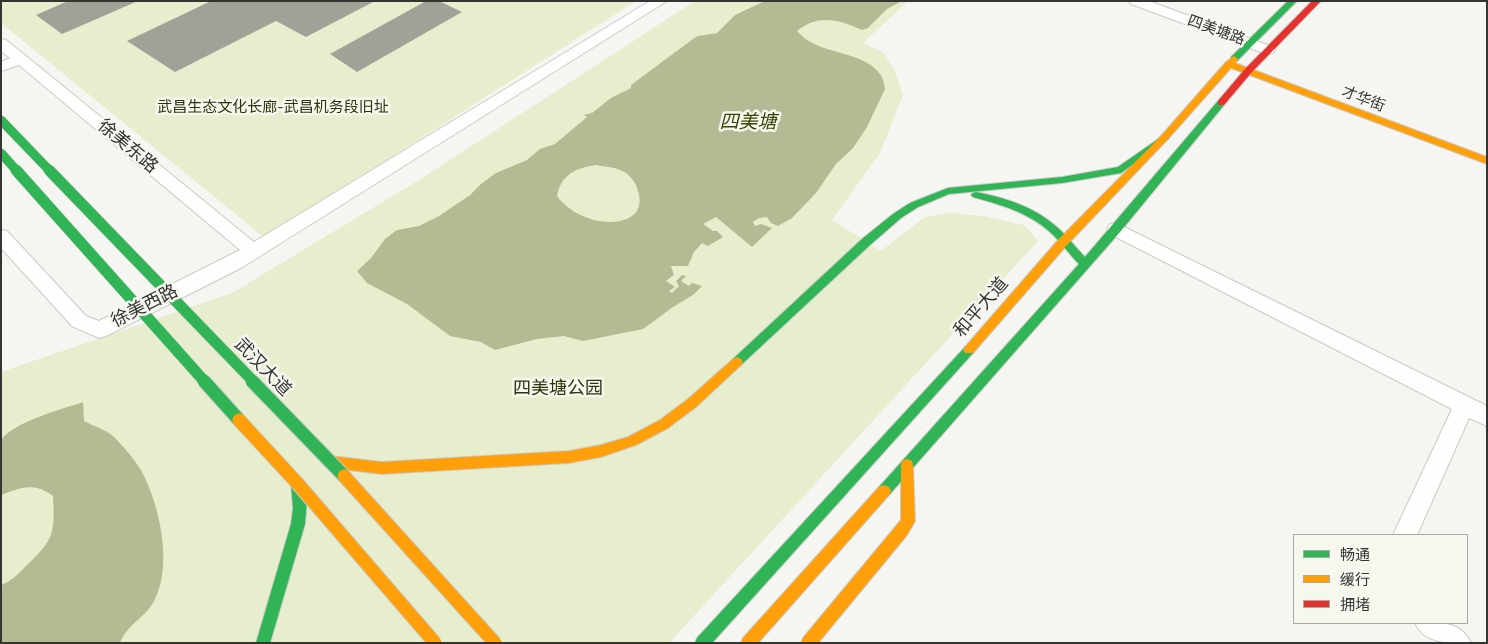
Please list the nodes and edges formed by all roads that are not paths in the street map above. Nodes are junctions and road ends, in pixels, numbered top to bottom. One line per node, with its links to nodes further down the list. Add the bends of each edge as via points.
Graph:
1 (660, 1): 20 (street)
2 (1136, 1): 6 (street, 四美塘路)
3 (1293, 1): 6 (main road, 和平大道)
4 (1317, 1): 7 (main road)
5 (1, 43): 8 (street, 徐美东路)
6 (1250, 43): 7 (street, 四美塘路); 9 (main road, 和平大道)
7 (1268, 50): 11 (main road)
8 (21, 59): 10 (street); 20 (street, 徐美东路)
9 (1229, 64): 11 (main road, 才华街); 13 (main road, 和平大道)
10 (1, 67)
11 (1248, 71): 15 (main road, 才华街); 17 (main road)
12 (1, 120): 24 (main road, 武汉大道, bridge)
13 (1164, 138): 16 (main road, via 1121,170 1062,180 948,191); 19 (main road, 和平大道)
14 (1, 153): 26 (main road, bridge)
15 (1487, 162)
16 (934, 196): 19 (main road, via 995,198 1026,210 1051,227); 24 (main road, via 897,216 866,242 692,403 664,424 632,441 569,457 382,468)
17 (1116, 229): 21 (main road); 22 (street)
18 (1, 236): 20 (street, 徐美西路, via 79,321 99,330)
19 (1063, 242): 21 (main road); 32 (main road, 和平大道, via 970,350)
20 (253, 251)
21 (1084, 263): 25 (main road)
22 (1464, 406): 23 (street); 27 (street)
23 (1487, 417)
24 (331, 462): 31 (main road, 武汉大道, bridge)
25 (907, 465): 33 (main road); 34 (main road, via 908,521)
26 (298, 484): 29 (main road, via 298,524); 30 (main road, bridge)
27 (1405, 534)
28 (1430, 624): 35 (street)
29 (262, 643)
30 (436, 643)
31 (495, 643)
32 (702, 643)
33 (748, 643)
34 (808, 643)
35 (1458, 643)

